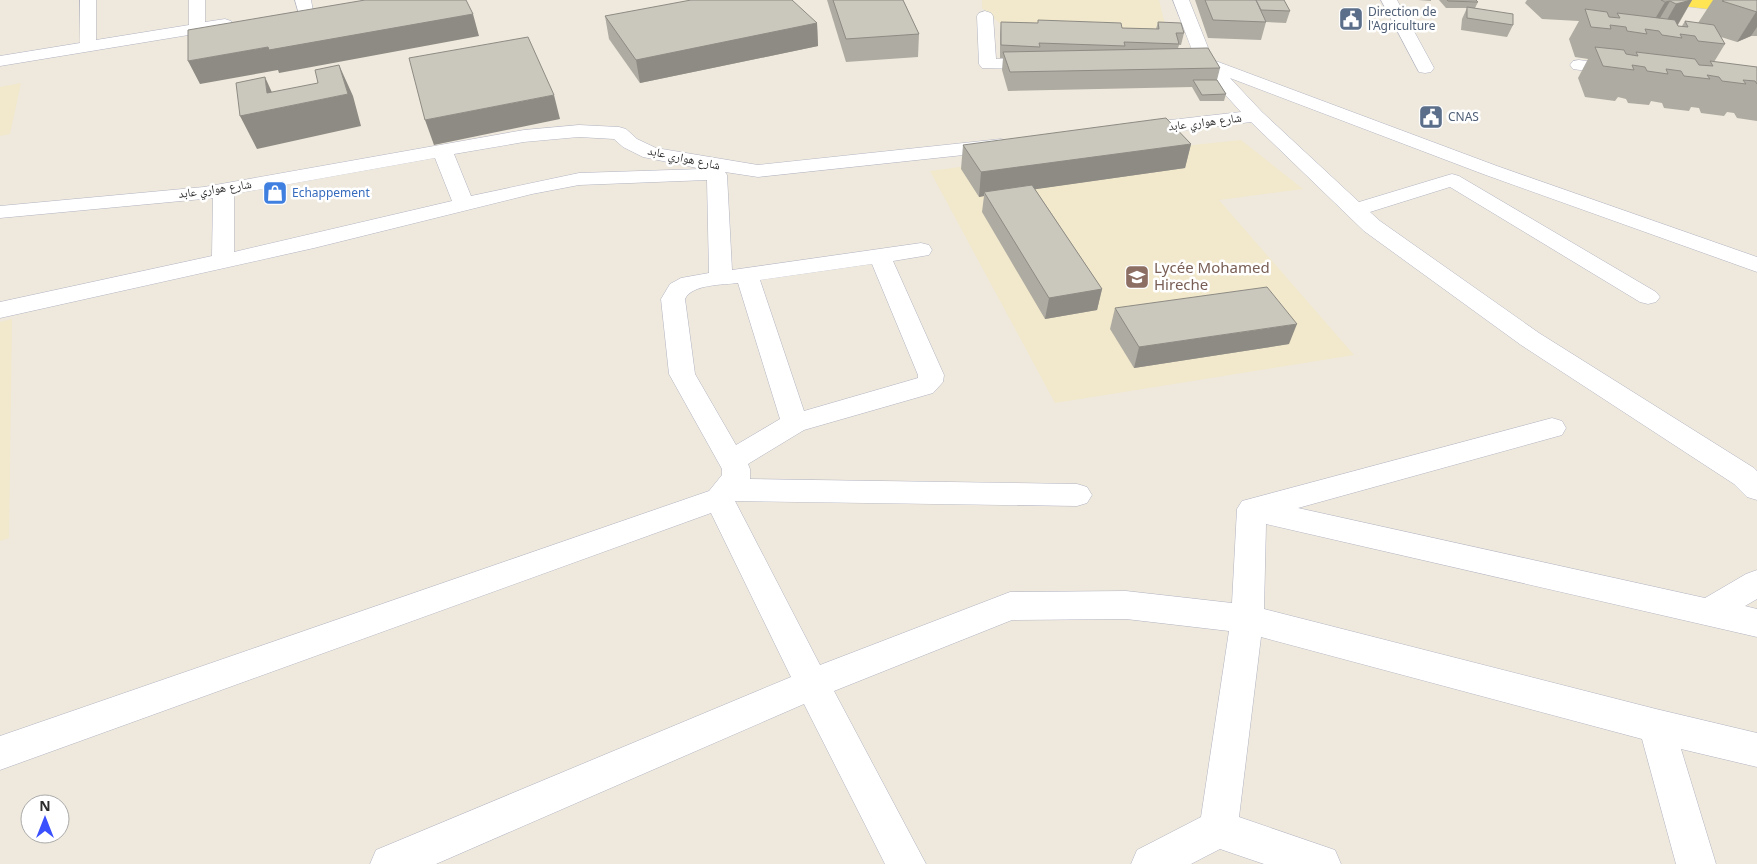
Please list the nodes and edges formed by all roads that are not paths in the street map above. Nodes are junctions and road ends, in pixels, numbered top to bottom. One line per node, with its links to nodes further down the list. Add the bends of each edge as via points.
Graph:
1 (88, 0): 13 (street)
2 (197, 0): 12 (street)
3 (1182, 0): 16 (street)
4 (1389, 0): 19 (street)
5 (1676, 0): 8 (main road)
6 (304, 6): 7 (street); 9 (street)
7 (323, 8)
8 (1757, 10)
9 (286, 14)
10 (985, 16): 17 (street, via 988,64)
11 (236, 22): 12 (street)
12 (197, 29): 13 (street)
13 (88, 46): 14 (street)
14 (0, 61)
15 (1166, 63): 16 (street)
16 (1206, 63): 21 (street); 22 (street)
17 (1058, 64)
18 (1579, 66): 20 (street)
19 (1425, 68)
20 (1638, 73)
21 (1296, 97): 22 (street, via 1256,96); 37 (street)
22 (1251, 111): 23 (street, شارع هواري عابد); 32 (street)
23 (1120, 131)
24 (1023, 142): 27 (street, شارع هواري عابد)
25 (641, 149): 26 (street, شارع هواري عابد, via 619,133 579,131 524,136); 27 (street, شارع هواري عابد, via 688,161); 29 (street)
26 (442, 150): 30 (street, شارع هواري عابد); 31 (street)
27 (758, 171): 28 (street)
28 (717, 175): 29 (street); 39 (street)
29 (638, 177): 31 (street, via 579,179)
30 (224, 189): 33 (street, شارع هواري عابد); 36 (street)
31 (464, 204): 36 (street)
32 (1356, 210): 40 (street, via 1452,180); 45 (street, via 1372,226 1530,339)
33 (0, 212)
34 (921, 250): 35 (street)
35 (880, 256): 38 (street); 42 (street, via 931,375 930,382 924,387)
36 (223, 261): 41 (street)
37 (1757, 265)
38 (747, 275): 39 (street); 42 (street)
39 (721, 279): 44 (street, via 690,283 678,289 673,299 682,374)
40 (1648, 297)
41 (0, 310)
42 (795, 423): 44 (street)
43 (1552, 428): 49 (street)
44 (731, 461): 46 (street, via 736,478)
45 (1754, 480): 48 (street)
46 (723, 494): 47 (street); 54 (street); 57 (street)
47 (1077, 494)
48 (1757, 503)
49 (1252, 509): 51 (street); 52 (street)
50 (1757, 583): 51 (street)
51 (1707, 613): 53 (street)
52 (1247, 620): 54 (street, via 1126,605 1010,606); 55 (street); 58 (street)
53 (1757, 623)
54 (812, 684): 59 (street); 60 (street)
55 (1656, 726): 56 (street); 63 (street)
56 (1757, 750)
57 (0, 753)
58 (1218, 829): 61 (street); 62 (street)
59 (390, 864)
60 (906, 864)
61 (1151, 864)
62 (1321, 864)
63 (1696, 864)

